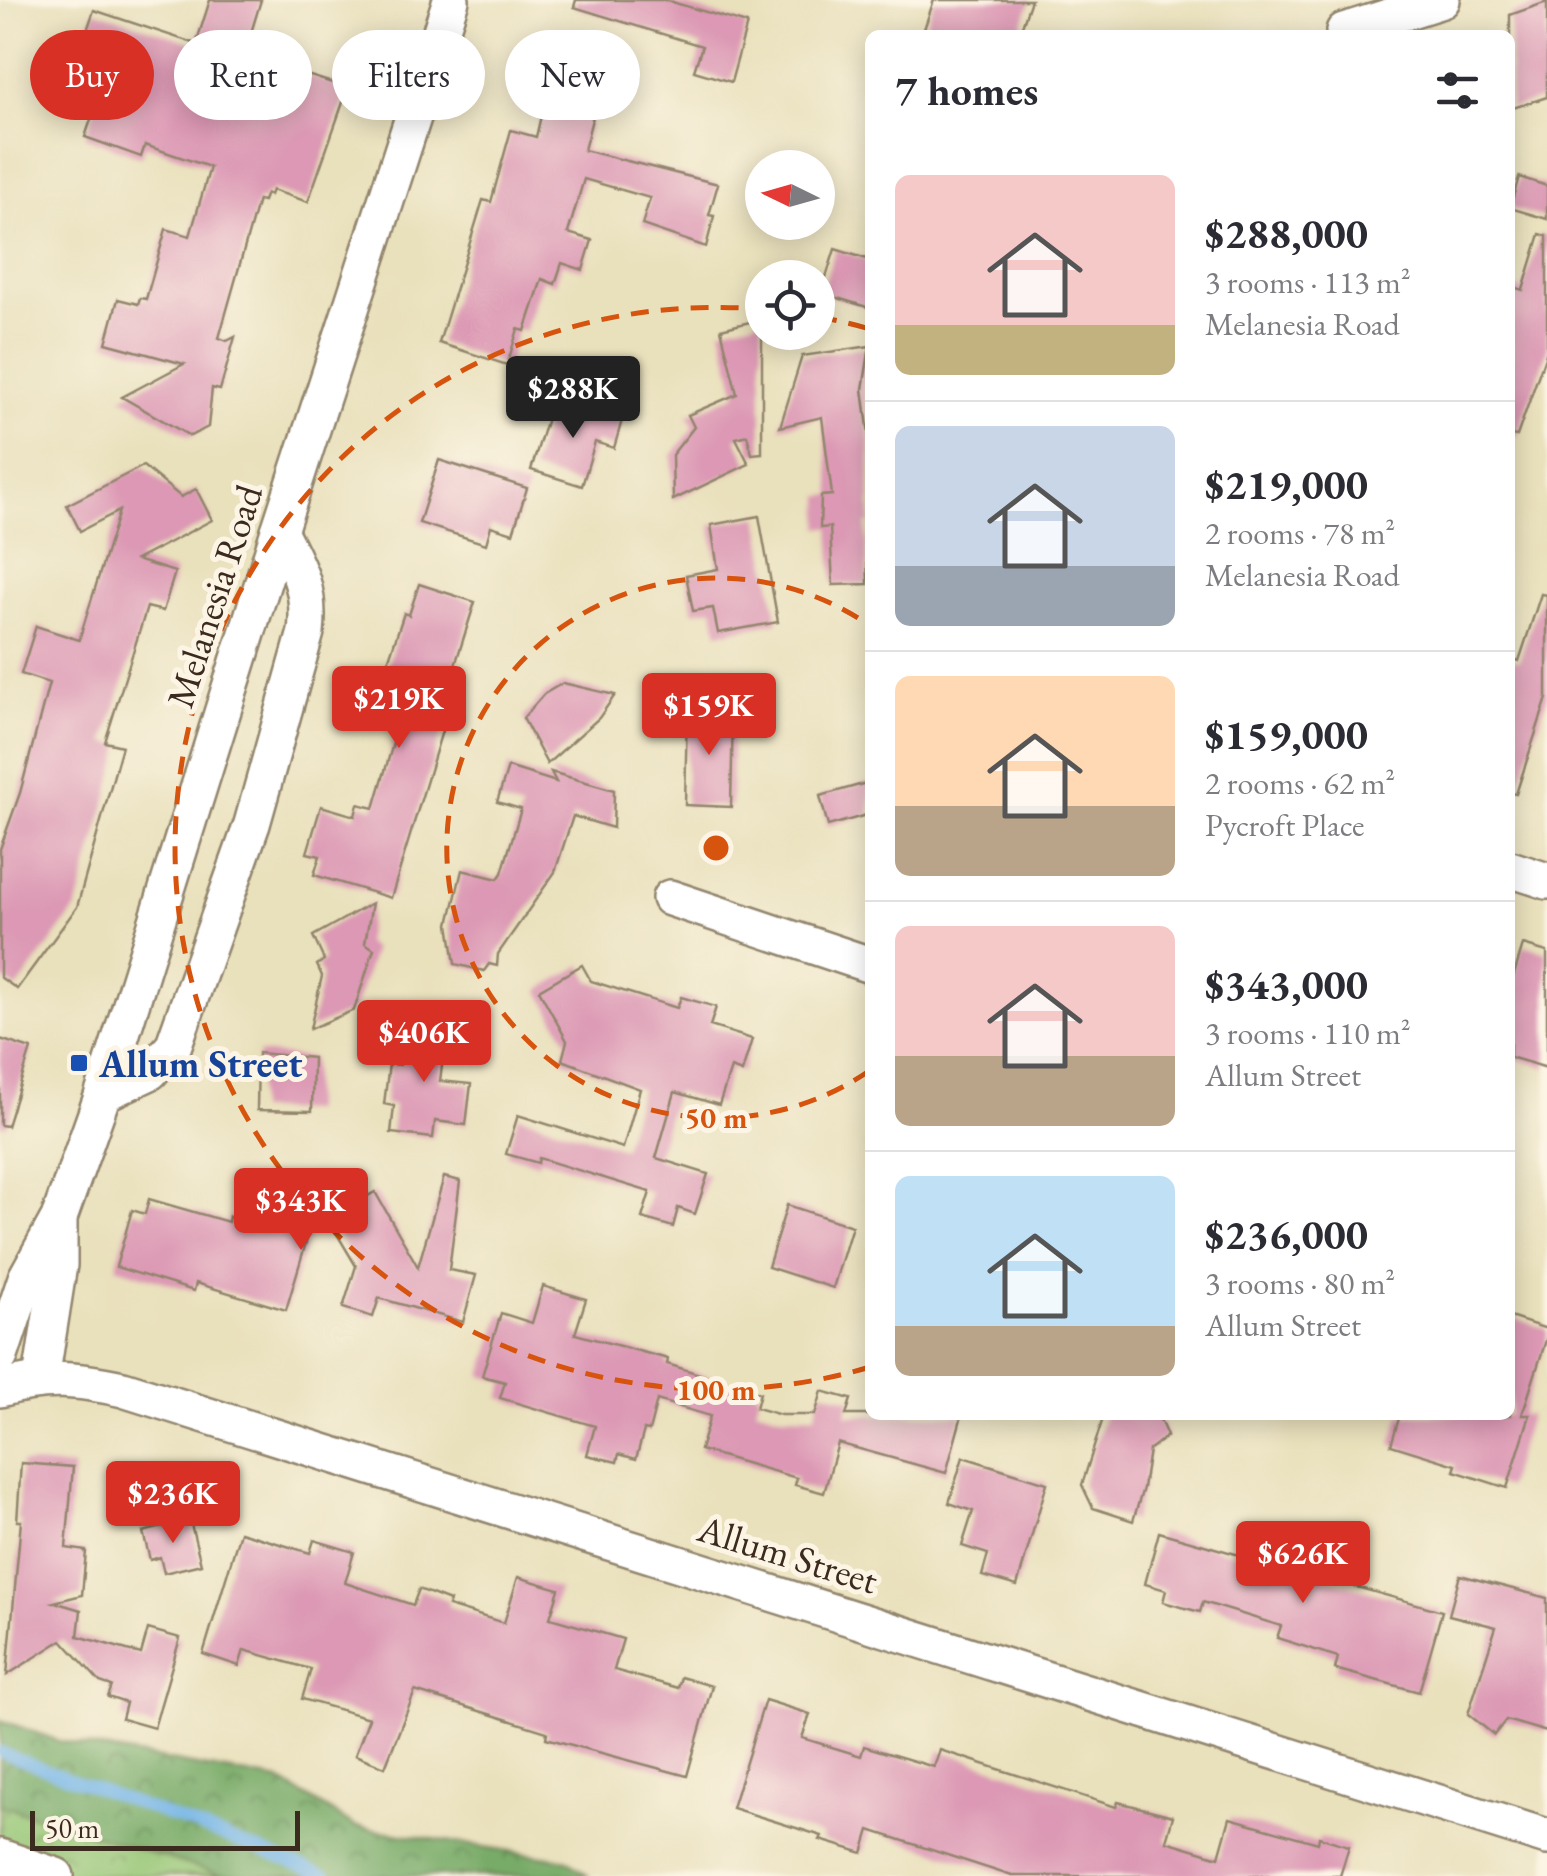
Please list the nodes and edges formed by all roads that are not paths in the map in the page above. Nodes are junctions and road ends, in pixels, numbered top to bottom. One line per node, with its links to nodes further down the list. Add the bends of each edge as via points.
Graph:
1 (450, 0): 4 (street, Melanesia Road)
2 (1442, 0): 3 (street)
3 (1347, 30)
4 (279, 531): 9 (street, Melanesia Road); 9 (street, via 301,573 308,614 252,824 173,1047 153,1070)
5 (1515, 871): 6 (street)
6 (1547, 881)
7 (670, 898): 8 (street)
8 (865, 964)
9 (102, 1094): 10 (street, Melanesia Road)
10 (58, 1218): 11 (street, Melanesia Road, via 26,1278); 12 (street, Melanesia Road, via 58,1266)
11 (0, 1356)
12 (41, 1379): 13 (street, Allum Street); 14 (street, Allum Street, via 122,1389)
13 (0, 1390)
14 (1547, 1838)
15 (0, 1857): 16 (street)
16 (56, 1876)

